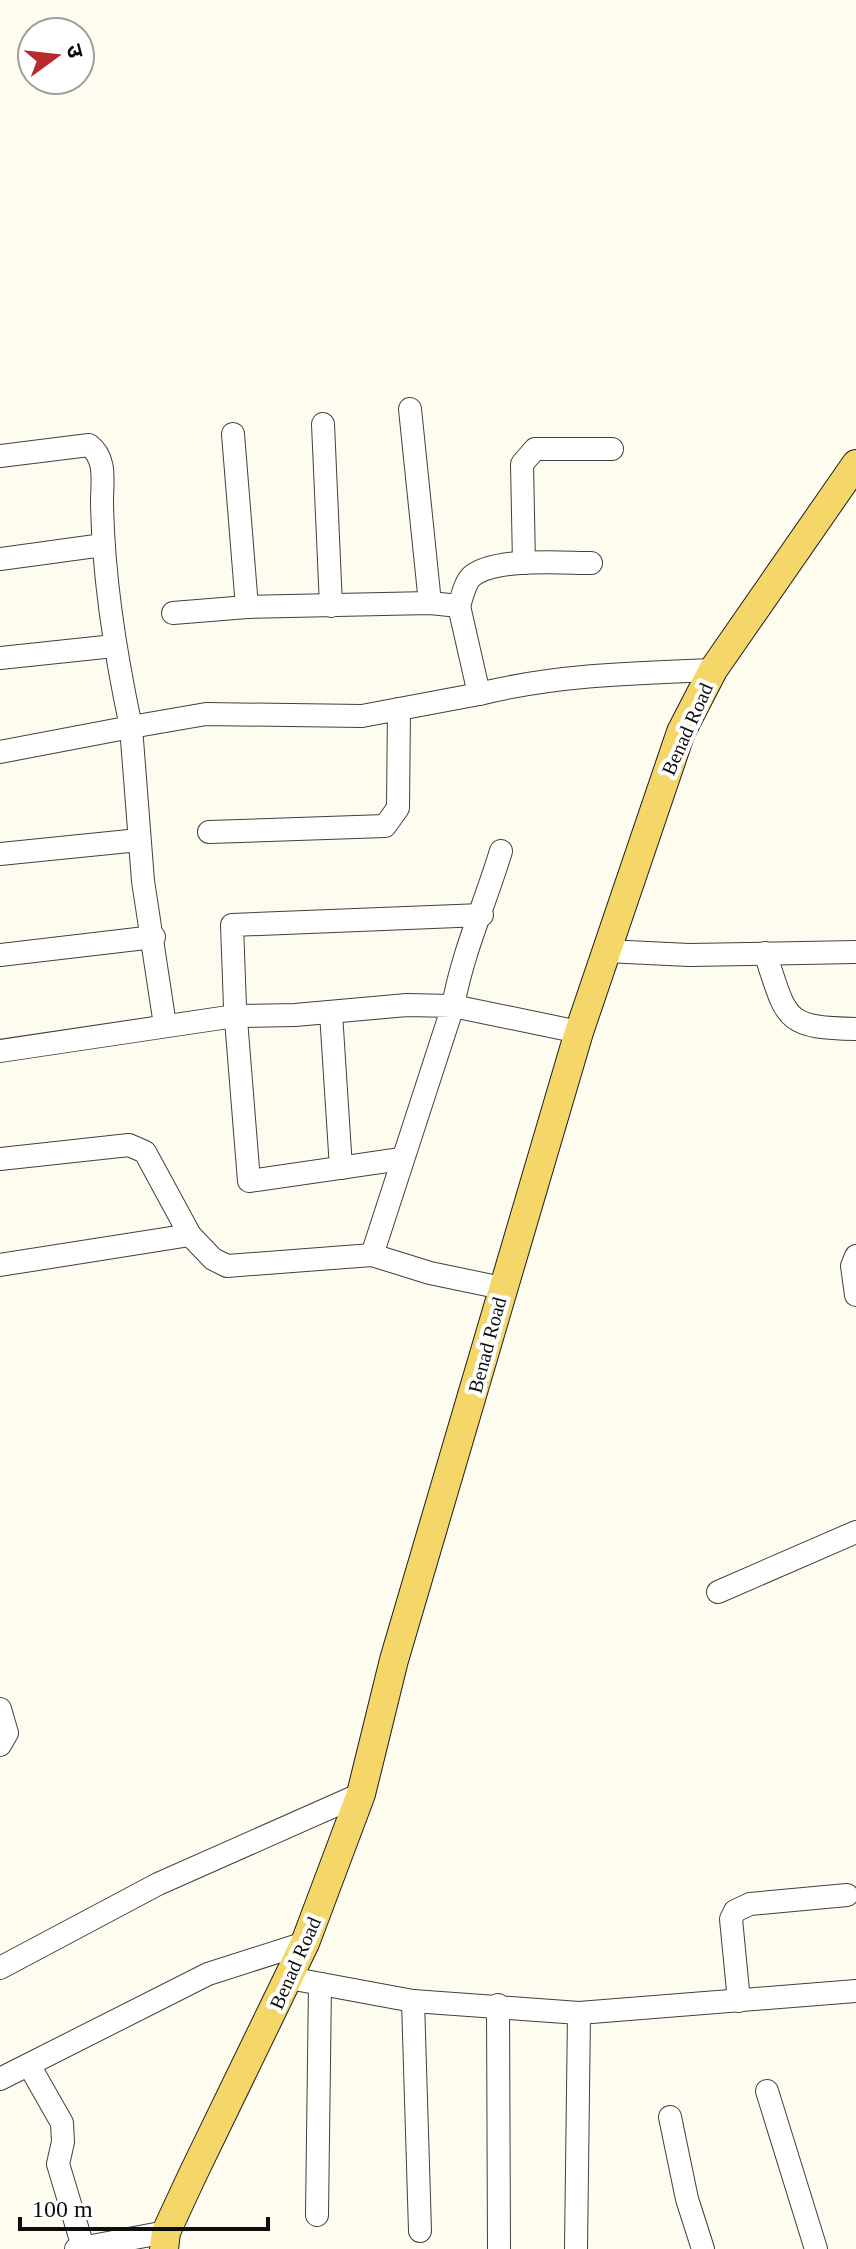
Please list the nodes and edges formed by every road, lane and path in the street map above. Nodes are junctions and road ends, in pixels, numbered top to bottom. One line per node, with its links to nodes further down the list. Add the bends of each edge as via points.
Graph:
1 (410, 409): 11 (street)
2 (323, 424): 12 (street)
3 (233, 434): 14 (street)
4 (612, 449): 9 (street, via 535,449 522,464)
5 (0, 456): 7 (street, via 89,445 97,451 102,461)
6 (856, 464): 18 (main road, Benad Road)
7 (103, 545): 8 (street); 16 (street)
8 (0, 559)
9 (524, 563): 10 (street); 13 (street, via 483,570 469,579)
10 (591, 563)
11 (430, 603): 12 (street); 13 (street)
12 (331, 606): 14 (street)
13 (459, 606): 19 (street)
14 (247, 607): 15 (street)
15 (173, 613)
16 (114, 646): 17 (street); 21 (street)
17 (0, 658)
18 (713, 670): 19 (street, via 613,674); 29 (main road, Benad Road, via 681,732)
19 (479, 694): 20 (street)
20 (399, 709): 21 (street, via 362,716 206,714); 23 (street, via 398,808 385,826)
21 (131, 727): 22 (street); 24 (street)
22 (0, 752)
23 (209, 832)
24 (139, 840): 26 (street); 28 (street)
25 (501, 851): 27 (street)
26 (0, 854)
27 (482, 915): 33 (street, via 462,958); 35 (street, via 232,925)
28 (154, 937): 32 (street); 36 (street)
29 (606, 951): 31 (street); 38 (main road, Benad Road)
30 (856, 952): 31 (street)
31 (765, 953): 37 (street, via 785,1012 818,1028)
32 (0, 955)
33 (453, 1006): 34 (street); 38 (street); 41 (street)
34 (331, 1013): 35 (street); 42 (street)
35 (235, 1016): 36 (street); 42 (street, via 249,1181)
36 (165, 1025): 39 (street)
37 (856, 1029)
38 (579, 1032): 47 (main road, Benad Road)
39 (0, 1051)
40 (0, 1159): 43 (street, via 129,1145 145,1152)
41 (401, 1159): 42 (street); 44 (street)
42 (341, 1168)
43 (190, 1235): 44 (street, via 227,1266); 46 (street)
44 (372, 1255): 47 (street)
45 (856, 1256): 48 (street)
46 (0, 1265)
47 (502, 1288): 53 (main road, Benad Road, via 394,1660)
48 (856, 1295)
49 (856, 1532): 50 (street)
50 (718, 1592)
51 (0, 1709): 52 (street, via 7,1733)
52 (0, 1745)
53 (361, 1794): 55 (main road, Benad Road); 56 (street, via 158,1884)
54 (847, 1895): 61 (street, via 750,1904 735,1911 731,1919)
55 (305, 1943): 57 (main road, Benad Road); 64 (street, via 208,1974)
56 (0, 1968)
57 (289, 1978): 58 (street); 70 (main road, Benad Road)
58 (320, 1984): 60 (street); 68 (street)
59 (856, 1991): 61 (street)
60 (413, 2001): 62 (street); 69 (street)
61 (739, 2001): 63 (street)
62 (498, 2005): 63 (street); 72 (street)
63 (579, 2013): 73 (street)
64 (29, 2065): 65 (street); 71 (street, via 62,2123 58,2164)
65 (0, 2079)
66 (767, 2091): 75 (street)
67 (670, 2117): 74 (street)
68 (317, 2215)
69 (420, 2231)
70 (165, 2240): 71 (street)
71 (80, 2248)
72 (499, 2249)
73 (576, 2249)
74 (703, 2249)
75 (816, 2249)

